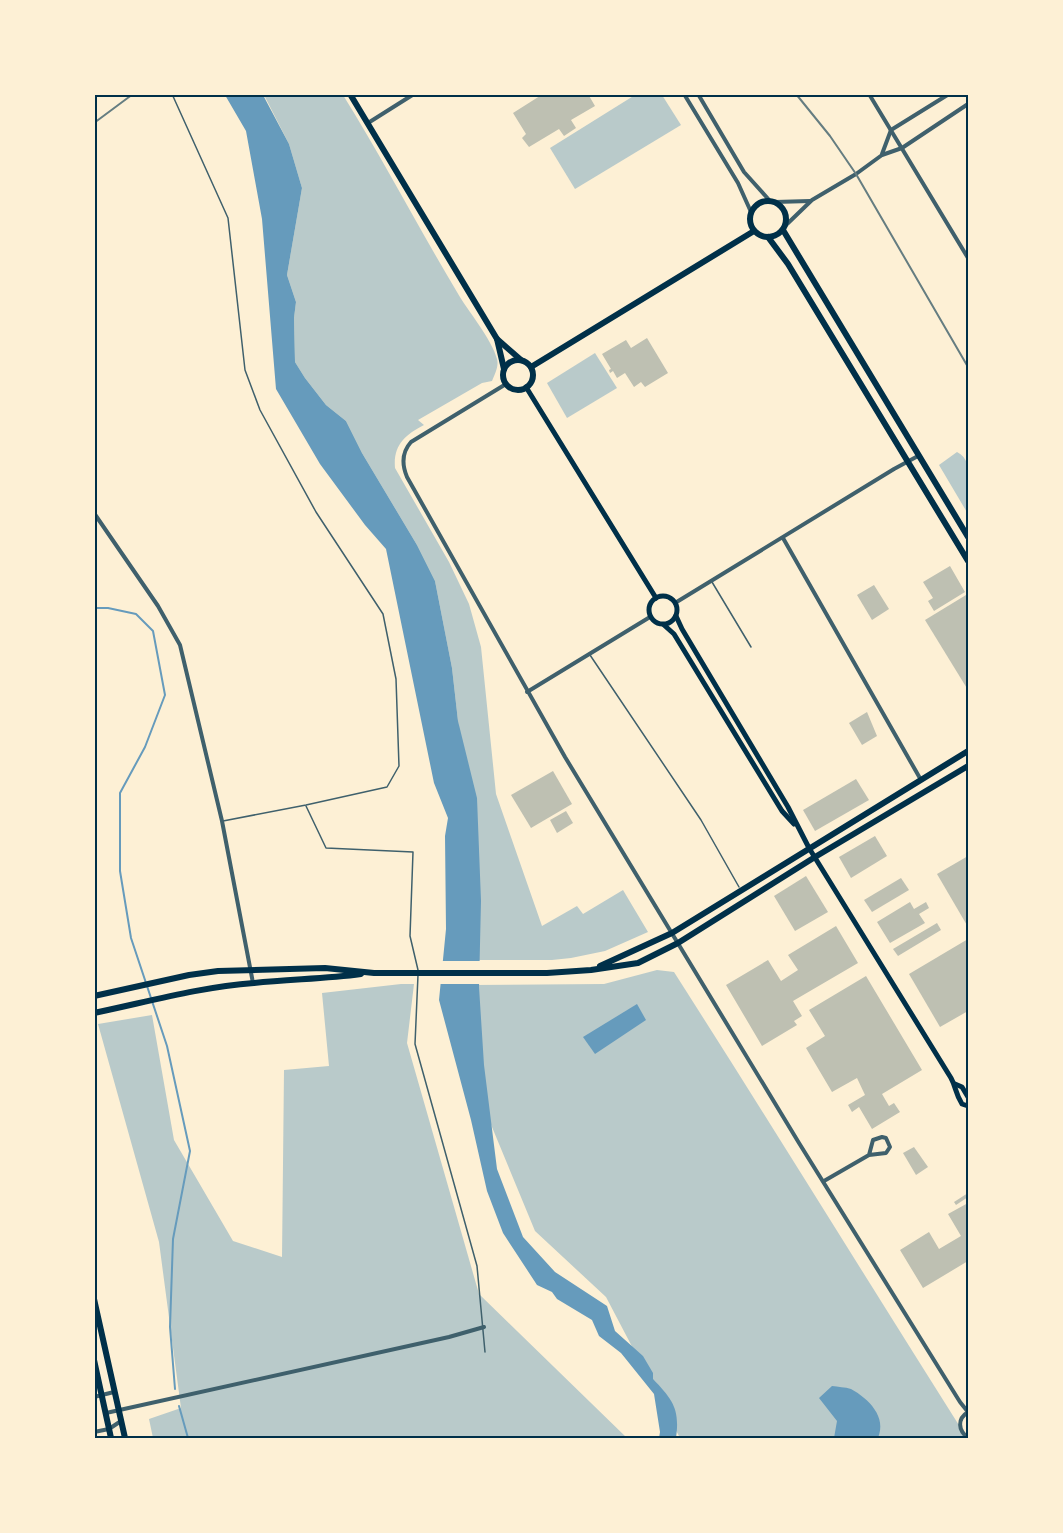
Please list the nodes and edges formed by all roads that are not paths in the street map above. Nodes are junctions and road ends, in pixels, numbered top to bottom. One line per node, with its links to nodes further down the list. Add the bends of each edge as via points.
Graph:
1 (172, 94): 44 (lane, via 228,218 245,370 260,410 316,512 383,614 396,679 399,766 387,787)
2 (350, 94): 9 (main road)
3 (414, 94): 9 (street)
4 (684, 94): 15 (street, via 738,183)
5 (698, 94): 14 (street, via 744,172)
6 (869, 94): 10 (street)
7 (949, 94): 10 (street)
8 (969, 104): 11 (street)
9 (368, 123): 20 (main road)
10 (891, 130): 11 (street); 12 (street)
11 (902, 148): 12 (street); 19 (street)
12 (882, 155): 13 (street)
13 (812, 200): 14 (street); 16 (street)
14 (773, 201): 15 (main road, via 761,202); 16 (main road, via 785,212)
15 (751, 212): 17 (main road)
16 (784, 228): 18 (main road); 26 (main road)
17 (754, 231): 18 (main road); 22 (main road)
18 (768, 237): 27 (main road)
19 (969, 258)
20 (497, 339): 21 (main road); 23 (main road)
21 (521, 360): 22 (main road); 23 (main road)
22 (531, 367): 25 (main road, via 533,378)
23 (504, 369): 24 (main road)
24 (506, 384): 25 (main road, via 518,390); 40 (street, via 411,442 403,458 407,477)
25 (526, 387): 33 (main road)
26 (918, 456): 27 (street); 29 (main road)
27 (908, 462): 30 (street); 31 (main road)
28 (94, 513): 45 (street, via 180,645)
29 (969, 537)
30 (783, 538): 32 (street); 43 (street)
31 (969, 561)
32 (711, 582): 34 (street); 38 (lane)
33 (656, 597): 34 (main road, via 665,596); 36 (main road, via 650,604)
34 (675, 603): 35 (main road)
35 (676, 616): 37 (main road); 46 (main road)
36 (650, 617): 37 (main road); 39 (street)
37 (664, 625): 46 (main road, via 674,634 783,811)
38 (751, 647)
39 (590, 655): 40 (street); 49 (lane, via 701,820)
40 (527, 692): 50 (street)
41 (969, 752): 43 (main road)
42 (969, 766): 48 (main road)
43 (921, 781): 47 (main road)
44 (306, 806): 45 (lane); 65 (lane, via 326,848 413,852 410,936 418,969 415,1044 477,1266)
45 (222, 821): 52 (street)
46 (799, 830): 47 (main road)
47 (809, 848): 48 (main road); 49 (main road)
48 (815, 857): 51 (main road); 58 (main road)
49 (741, 891): 50 (main road)
50 (672, 933): 51 (street); 53 (main road)
51 (678, 943): 53 (main road, via 638,963); 63 (street)
52 (251, 969): 54 (main road); 55 (street); 56 (main road, via 218,971)
53 (591, 970): 54 (main road)
54 (374, 972): 55 (main road)
55 (253, 983): 57 (main road)
56 (94, 996)
57 (94, 1013)
58 (955, 1084): 59 (main road); 61 (main road, via 954,1091 962,1104)
59 (966, 1088): 60 (main road)
60 (969, 1097)
61 (968, 1105)
62 (868, 1155): 62 (street, via 873,1140 886,1138 890,1146 886,1153); 63 (street)
63 (824, 1181): 72 (street)
64 (94, 1299): 68 (main road)
65 (484, 1327): 66 (lane); 71 (street)
66 (485, 1352)
67 (94, 1360): 69 (main road)
68 (115, 1392): 69 (street); 71 (main road)
69 (102, 1395): 70 (street); 73 (main road)
70 (94, 1397)
71 (119, 1410): 73 (street); 74 (main road)
72 (968, 1412): 79 (street, via 960,1422 962,1432)
73 (106, 1413): 75 (main road)
74 (122, 1421): 75 (street); 78 (main road)
75 (109, 1429): 76 (street); 77 (main road)
76 (94, 1432)
77 (111, 1438)
78 (125, 1438)
79 (969, 1438)

